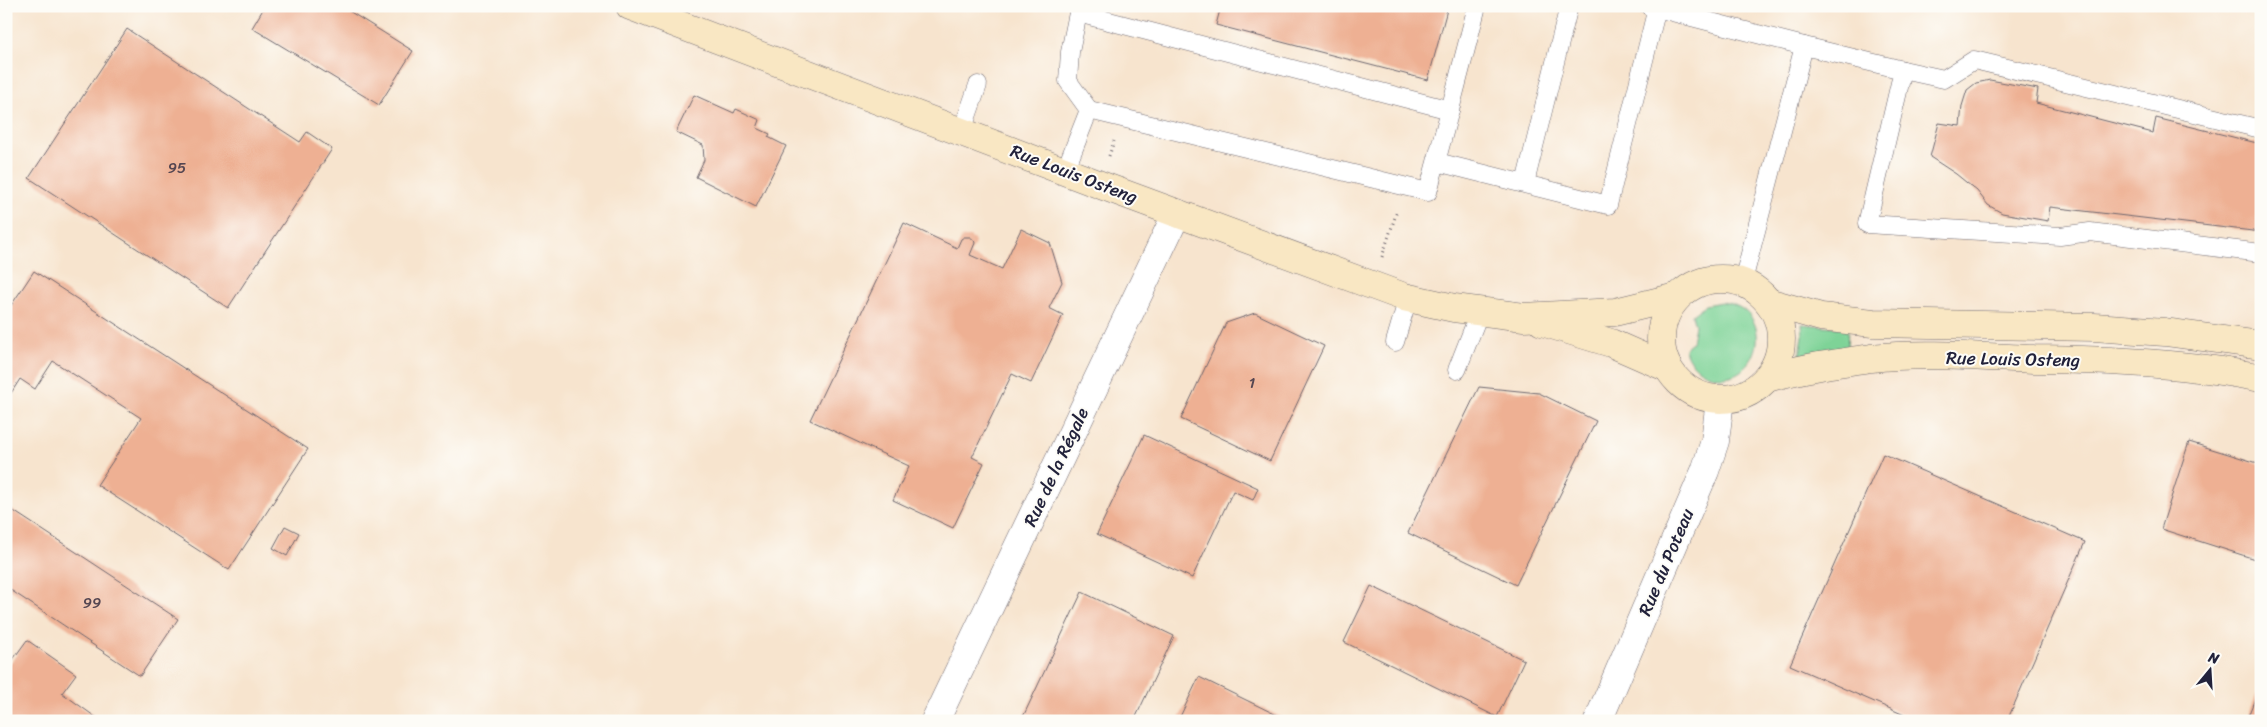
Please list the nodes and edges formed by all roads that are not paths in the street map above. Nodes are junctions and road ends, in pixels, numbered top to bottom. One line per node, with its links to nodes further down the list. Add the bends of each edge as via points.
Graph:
1 (630, 6): 11 (street, Rue Louis Osteng)
2 (1477, 6): 9 (lane)
3 (1569, 6): 14 (lane)
4 (1653, 7): 5 (lane); 14 (lane, via 1608,205)
5 (1804, 46): 6 (lane); 17 (lane)
6 (1903, 70): 10 (lane, via 1944,80 1974,60); 16 (lane, via 1867,224 2060,236 2090,232)
7 (978, 85): 11 (lane)
8 (1089, 110): 9 (lane, via 1068,81 1078,13); 12 (lane, via 1428,192); 13 (lane)
9 (1450, 110): 12 (lane)
10 (2261, 129)
11 (962, 132): 13 (street, Rue Louis Osteng)
12 (1437, 162): 14 (lane)
13 (1066, 172): 15 (street, Rue Louis Osteng)
14 (1525, 183)
15 (1177, 213): 19 (street, Rue Louis Osteng); 30 (street, Rue de la Régale)
16 (2261, 254)
17 (1743, 282): 18 (street, via 1707,279); 20 (street)
18 (1676, 297): 22 (street, Rue Louis Osteng, via 1615,312); 25 (street, via 1666,313 1661,332 1661,351)
19 (1408, 298): 21 (street, Rue Louis Osteng); 23 (lane)
20 (1771, 303): 24 (street, Rue Louis Osteng, via 1821,317 1873,323 2120,329); 27 (street, via 1779,320 1782,338 1779,356)
21 (1480, 311): 22 (street, Rue Louis Osteng); 26 (lane)
22 (1524, 316): 25 (street, Rue Louis Osteng, via 1611,344)
23 (1396, 342)
24 (2261, 345)
25 (1668, 368): 29 (street, via 1681,385 1699,395)
26 (1457, 370)
27 (1767, 378): 28 (street, Rue Louis Osteng, via 1825,364 1916,357 2082,360); 29 (street, via 1740,396)
28 (2261, 378)
29 (1720, 400): 31 (street, Rue du Poteau, via 1715,441 1705,471)
30 (935, 721)
31 (1598, 721)

